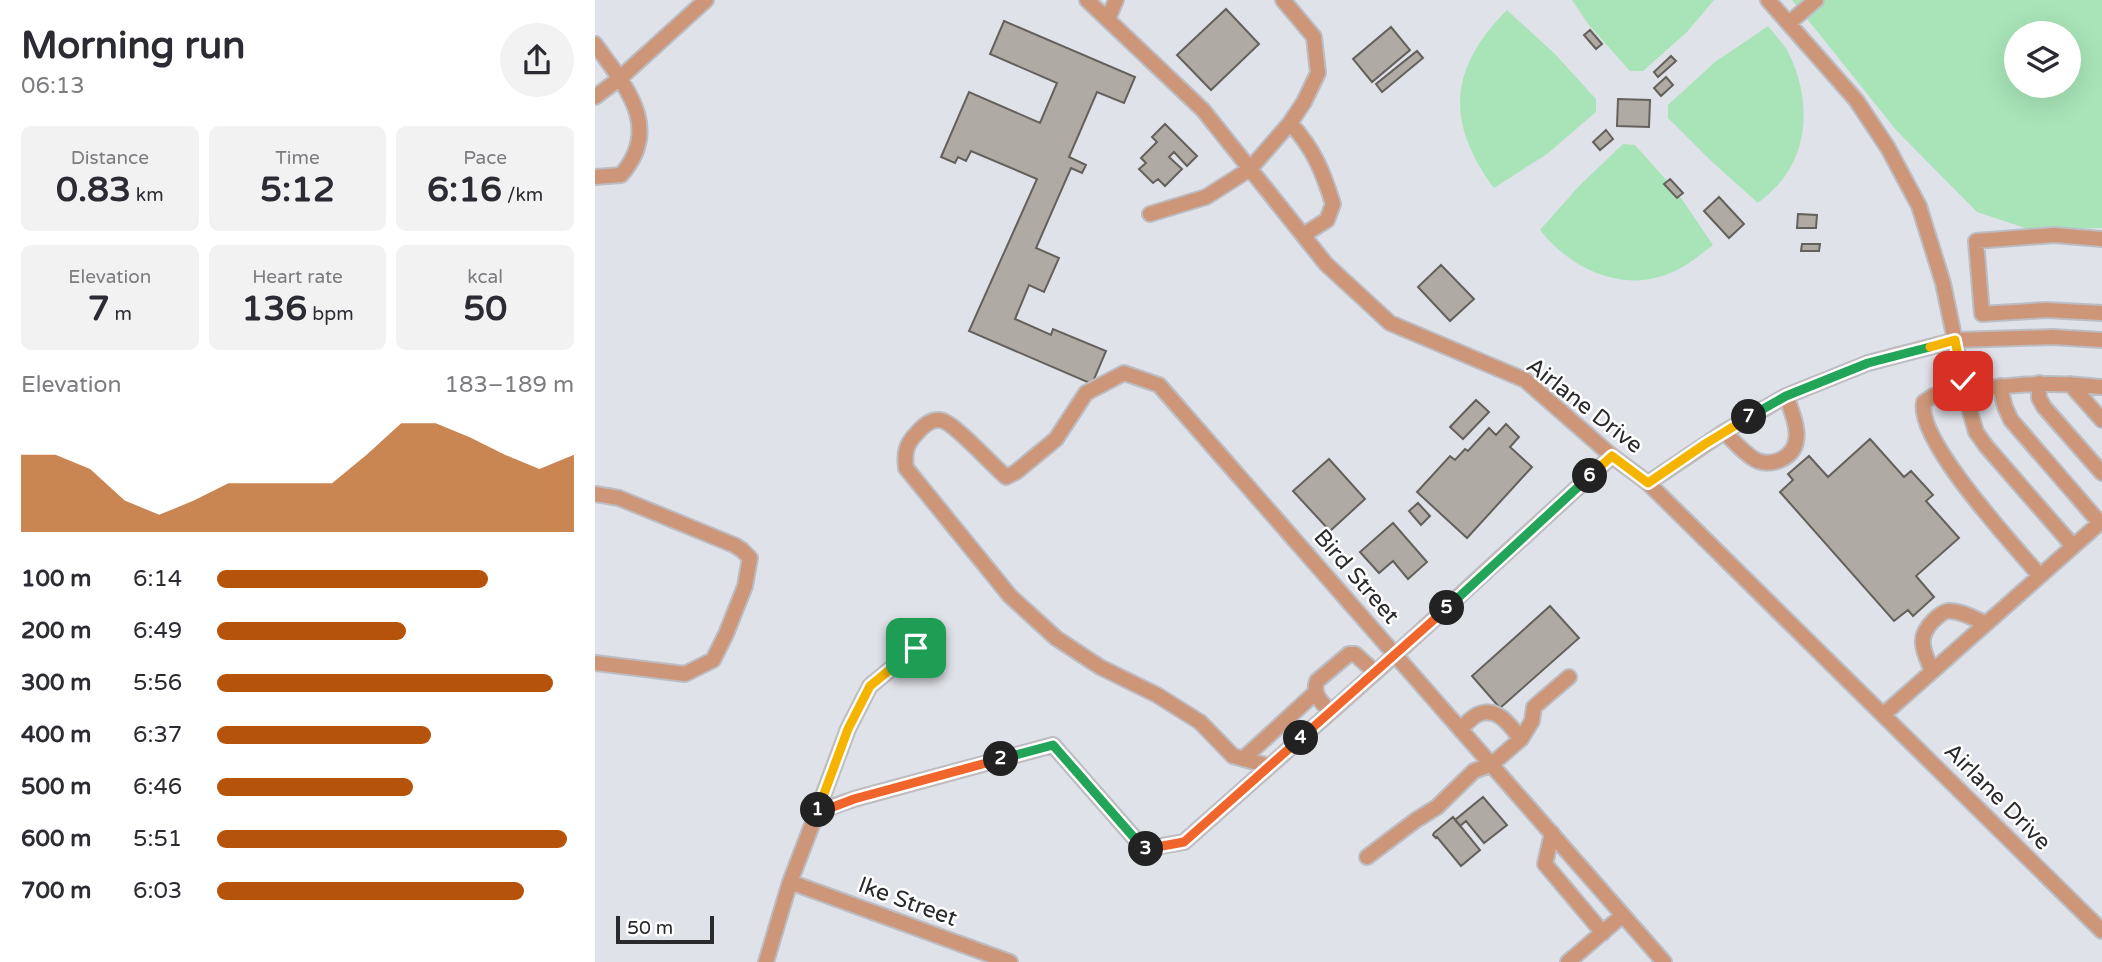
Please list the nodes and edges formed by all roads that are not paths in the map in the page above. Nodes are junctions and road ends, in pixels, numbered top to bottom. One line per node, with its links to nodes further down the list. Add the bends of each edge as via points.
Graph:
1 (706, 0): 10 (street)
2 (1087, 0): 7 (street, Airlane Drive)
3 (1116, 0): 7 (street)
4 (1283, 0): 12 (street, via 1314,37 1318,73)
5 (1768, 0): 8 (street)
6 (1816, 0): 8 (street)
7 (1108, 19): 13 (street, Airlane Drive, via 1203,110)
8 (1789, 23): 19 (street, via 1856,100 1919,206)
9 (595, 44): 10 (street)
10 (619, 79): 11 (street); 14 (street, via 640,117 640,141 634,161 621,175)
11 (595, 97)
12 (1290, 123): 13 (street); 16 (street, via 1314,155 1333,204 1327,220)
13 (1250, 169): 15 (street, via 1206,197); 16 (street, Airlane Drive)
14 (595, 177)
15 (1150, 214)
16 (1303, 235): 29 (street, Airlane Drive, via 1326,264 1390,323 1525,380)
17 (2102, 239): 18 (street, via 2055,235 1976,241 1982,314)
18 (2102, 313)
19 (1955, 340): 20 (street); 25 (street); 26 (street, via 1868,363)
20 (2102, 340)
21 (2039, 383): 22 (street); 23 (street); 30 (street, via 2044,407)
22 (2070, 384): 24 (street); 27 (street)
23 (2000, 386): 25 (street); 33 (street, via 2011,420)
24 (2102, 387)
25 (1965, 391): 34 (street, via 1976,432); 35 (street, via 1924,402 1935,442 1961,483)
26 (1786, 396): 28 (street); 28 (street, via 1797,433 1795,446 1784,458 1771,464 1758,461)
27 (2102, 420)
28 (1724, 432): 31 (street)
29 (1612, 456): 31 (street, Airlane Drive); 38 (street)
30 (2102, 473)
31 (1648, 483): 45 (street, Airlane Drive)
32 (595, 494): 39 (street, via 619,498 734,545 750,558 745,586 713,660 685,674)
33 (2101, 522): 34 (street)
34 (2073, 546): 35 (street)
35 (2039, 575): 36 (street)
36 (1985, 623): 40 (street); 40 (street, via 1947,611 1936,618 1924,631 1922,646)
37 (916, 648): 51 (street, via 870,686 848,729)
38 (1396, 654): 41 (street); 46 (street, Bird Street); 48 (street, Bird Street, via 1159,384 1124,373 1086,393 1056,439 1006,477 951,424 939,420 917,433 904,456 906,468 1010,596 1047,630 1100,667 1200,722 1233,756)
39 (595, 663)
40 (1932, 671): 45 (street)
41 (1375, 673): 43 (street, via 1355,654 1349,654 1317,681); 44 (street)
42 (1569, 677): 47 (street, via 1534,707)
43 (1316, 692): 44 (street); 48 (street)
44 (1330, 712): 50 (street)
45 (1883, 715): 56 (street, Airlane Drive)
46 (1461, 728): 47 (street, via 1480,713 1488,713 1500,716); 49 (street, Bird Street)
47 (1521, 739): 49 (street)
48 (1243, 759): 50 (street)
49 (1492, 764): 52 (street, Bird Street); 53 (street, via 1474,771 1437,807)
50 (1269, 766): 51 (street, via 1184,842 1144,849 1053,745)
51 (817, 813): 54 (street)
52 (1552, 833): 55 (street, Bird Street); 57 (street, via 1545,864)
53 (1367, 857)
54 (790, 882): 58 (street); 59 (street, Ike Street)
55 (1623, 915): 57 (street); 61 (street, Bird Street)
56 (2102, 931)
57 (1602, 933): 60 (street)
58 (766, 962)
59 (1010, 962)
60 (1568, 962)
61 (1664, 962)

